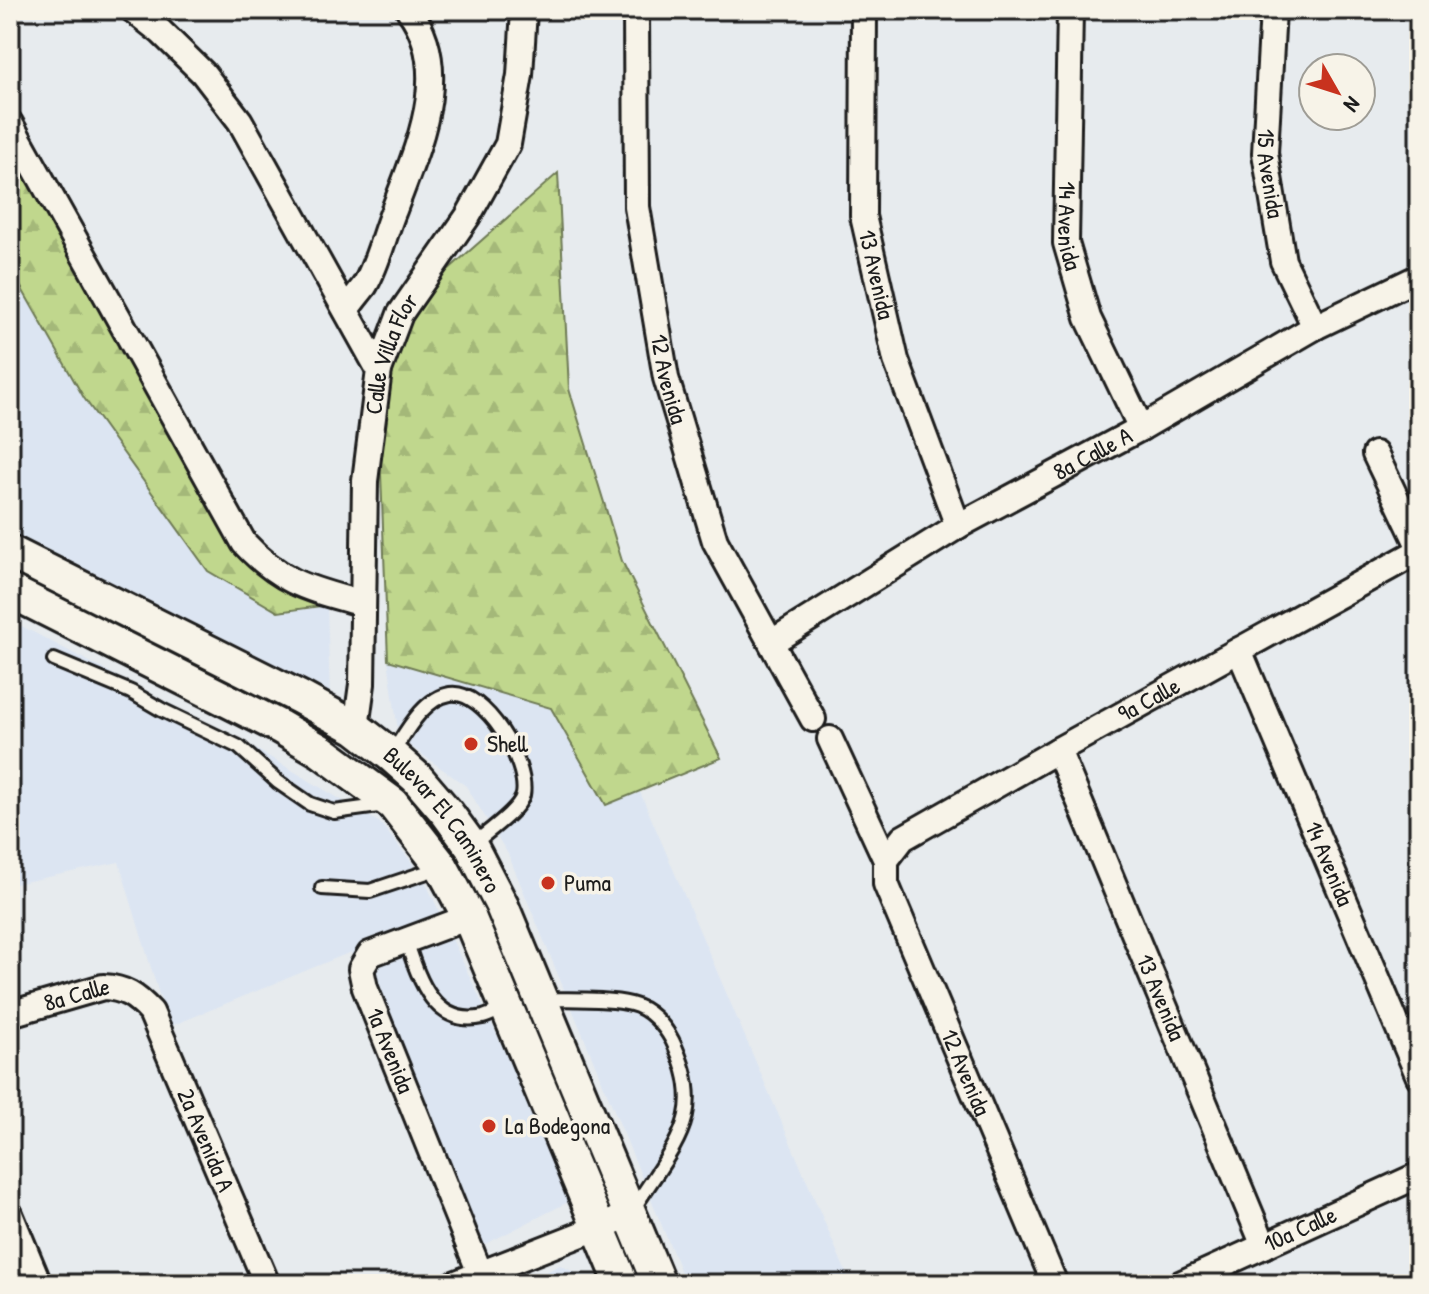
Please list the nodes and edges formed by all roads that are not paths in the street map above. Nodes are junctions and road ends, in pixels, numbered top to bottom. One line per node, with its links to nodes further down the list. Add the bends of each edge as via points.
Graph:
1 (133, 10): 10 (street, via 203,73 240,121)
2 (409, 10): 10 (street, via 427,43 428,109 366,283)
3 (524, 10): 12 (street, Calle Villa Flor, via 508,144 468,216 400,314)
4 (636, 10): 20 (street, 12 Avenida, via 637,207 666,378 715,541)
5 (864, 10): 15 (street, 13 Avenida, via 863,216 896,360)
6 (1070, 10): 13 (street, 14 Avenida, via 1066,243 1088,318)
7 (1273, 10): 11 (street, 15 Avenida, via 1265,153 1283,261)
8 (10, 123): 19 (street, via 244,543 288,581)
9 (1419, 277): 11 (street, 8a Calle A)
10 (346, 310): 12 (street)
11 (1315, 327): 13 (street, 8a Calle A)
12 (379, 370): 19 (street, Calle Villa Flor, via 365,481)
13 (1141, 428): 15 (street, 8a Calle A)
14 (1375, 454): 16 (street)
15 (958, 526): 20 (street, 8a Calle A)
16 (1419, 549): 21 (street, 9a Calle)
17 (10, 552): 24 (main road, Bulevar El Caminero)
18 (10, 591): 28 (main road, Bulevar El Caminero, via 280,727)
19 (363, 604): 24 (street, Calle Villa Flor)
20 (772, 642): 23 (street, 12 Avenida)
21 (1239, 650): 26 (street, 9a Calle); 40 (street, 14 Avenida)
22 (54, 660): 29 (lane, via 239,747 310,804 334,812)
23 (813, 719)
24 (356, 728): 27 (main road, Bulevar El Caminero); 28 (main road)
25 (830, 739): 31 (street, 12 Avenida)
26 (1058, 750): 31 (street, 9a Calle, via 903,838); 45 (street, 13 Avenida)
27 (391, 755): 30 (main road, Bulevar El Caminero, via 417,778); 30 (lane, via 431,703 449,694 466,695 482,706 505,735 521,768 523,793 518,805)
28 (341, 766): 29 (main road, Bulevar El Caminero)
29 (393, 804): 32 (main road, Bulevar El Caminero)
30 (471, 846): 36 (main road, Bulevar El Caminero)
31 (886, 860): 51 (street, 12 Avenida, via 886,884)
32 (442, 867): 33 (lane, via 370,891); 34 (main road, Bulevar El Caminero)
33 (322, 888)
34 (469, 917): 35 (street, 1a Avenida); 38 (main road, Bulevar El Caminero)
35 (406, 940): 38 (lane, via 420,981 450,1015 482,1018); 46 (street, 1a Avenida, via 370,954 361,969 469,1244)
36 (541, 998): 42 (main road, Bulevar El Caminero); 42 (lane, via 631,1004 647,1011 668,1032 683,1063 688,1114)
37 (140, 1001): 39 (street, 8a Calle, via 118,988 103,987); 48 (street, 2a Avenida A, via 158,1023)
38 (506, 1007): 44 (main road, Bulevar El Caminero)
39 (10, 1014)
40 (1419, 1077)
41 (1419, 1175): 45 (street, 10a Calle)
42 (630, 1215): 44 (street); 50 (main road, Bulevar El Caminero)
43 (11, 1221): 47 (street)
44 (599, 1227): 46 (street); 49 (main road, Bulevar El Caminero)
45 (1264, 1246): 52 (street, 10a Calle)
46 (466, 1279)
47 (39, 1284)
48 (267, 1284)
49 (622, 1284)
50 (659, 1284)
51 (1055, 1284)
52 (1180, 1284)

